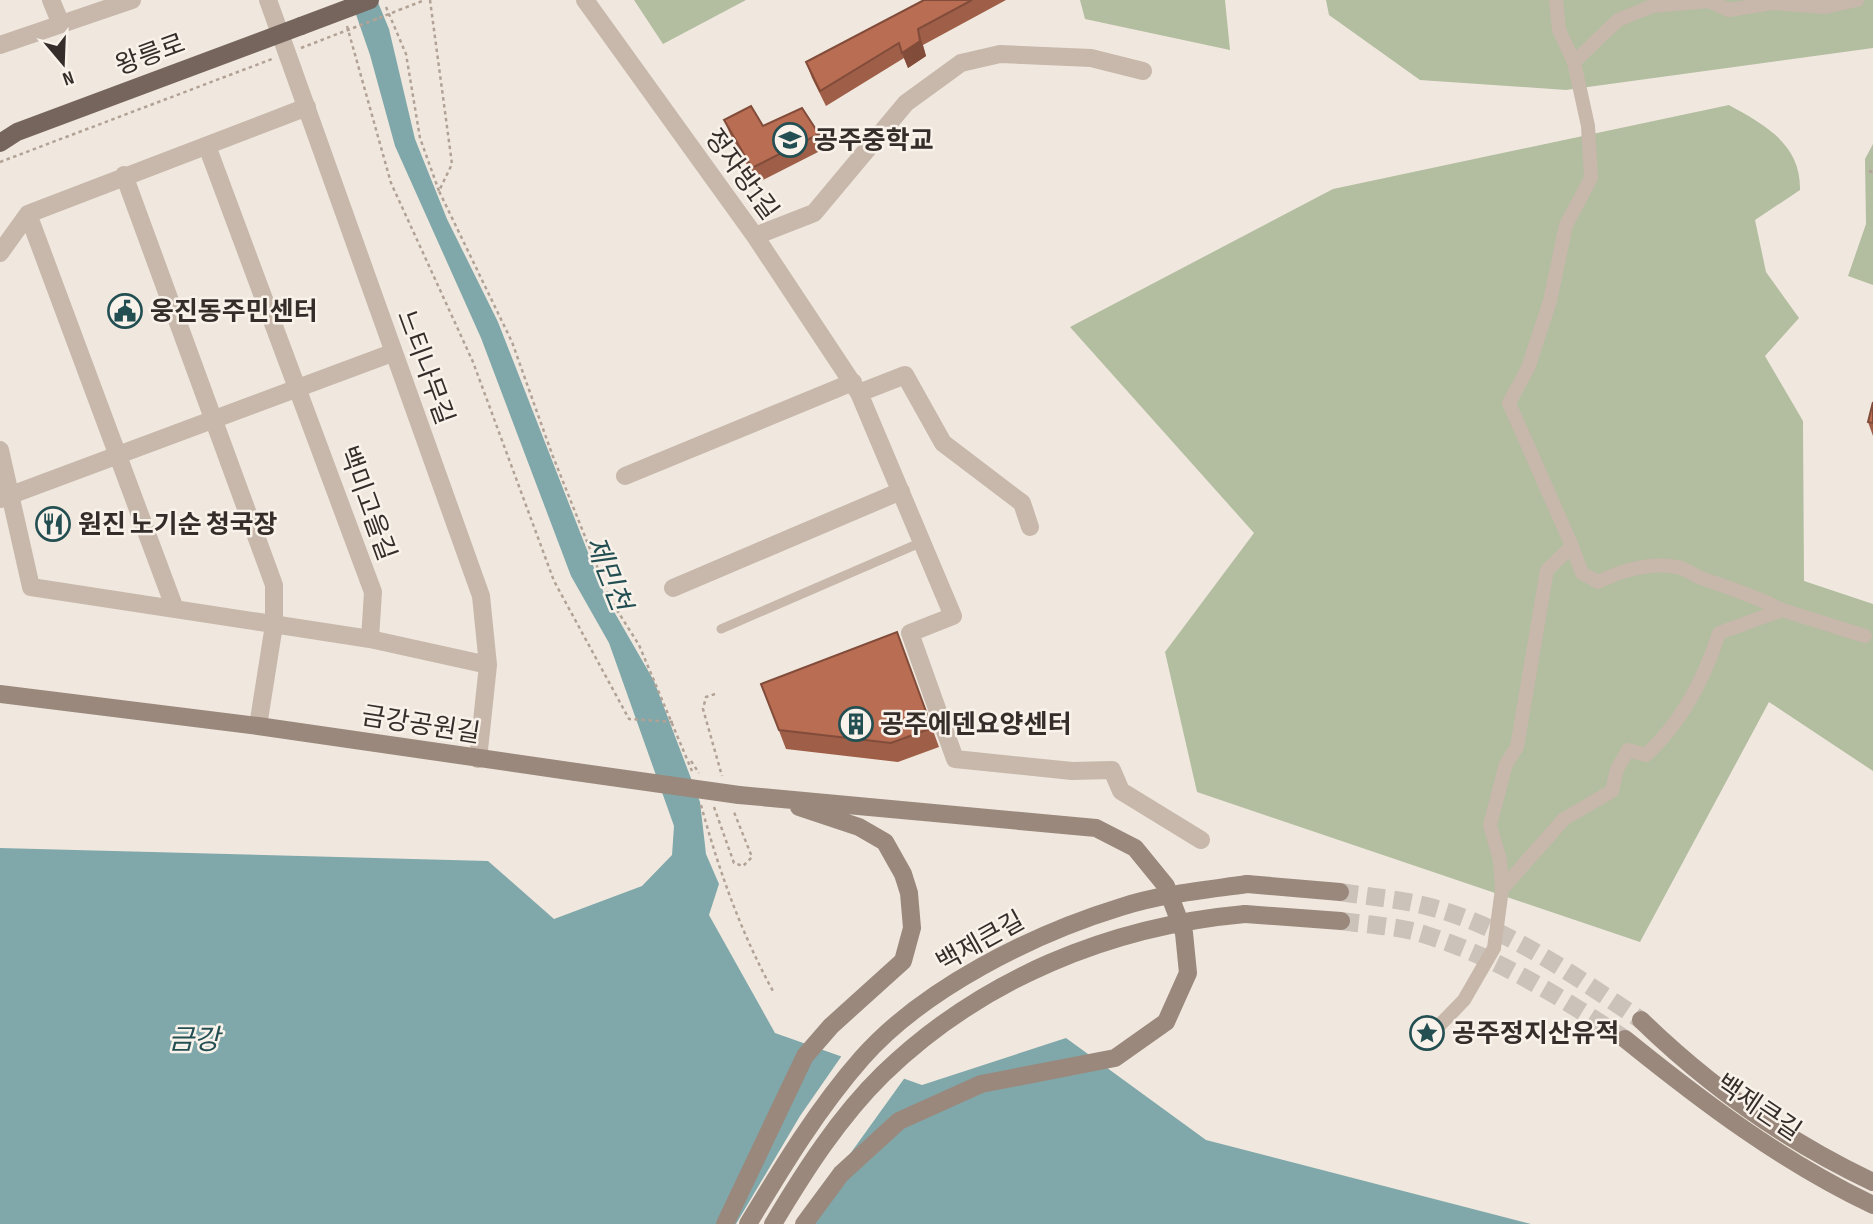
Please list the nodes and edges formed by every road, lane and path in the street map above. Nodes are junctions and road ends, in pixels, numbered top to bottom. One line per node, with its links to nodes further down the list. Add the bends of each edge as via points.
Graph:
1 (51, 0): 12 (street)
2 (132, 0): 12 (street)
3 (268, 0): 13 (street, 느티나무길)
4 (370, 0): 13 (main road, 왕릉로, bridge)
5 (384, 0): 24 (path, via 406,54 420,138)
6 (425, 0): 15 (path, bridge)
7 (430, 0): 24 (path, via 452,164)
8 (585, 0): 26 (street, 정자방1길)
9 (1556, 0): 16 (street, via 1559,30)
10 (1857, 0): 16 (street, via 1825,7 1772,3 1729,10 1709,1 1652,6 1618,20)
11 (345, 22): 49 (path, via 391,183 473,362 554,581 632,719)
12 (61, 24): 14 (street)
13 (281, 33): 15 (street, 느티나무길); 19 (main road, 왕릉로)
14 (0, 45)
15 (288, 53): 18 (street, 느티나무길); 22 (path)
16 (1574, 62): 39 (street, via 1588,126 1591,178 1566,225 1550,301 1528,368 1509,403)
17 (1143, 71): 26 (street, via 1091,58 1000,54 961,63 906,103 814,213)
18 (307, 107): 21 (street); 28 (street, 느티나무길)
19 (8, 132): 20 (main road, 왕릉로)
20 (0, 143)
21 (207, 146): 23 (street); 30 (street, 백미고을길)
22 (0, 162)
23 (124, 175): 25 (street); 31 (street)
24 (439, 191): 49 (path, via 512,342 610,599 639,645)
25 (28, 214): 27 (street); 33 (street)
26 (755, 236): 29 (street, 정자방1길)
27 (0, 253)
28 (392, 353): 30 (street); 47 (street, 느티나무길, via 481,596)
29 (856, 387): 34 (street); 35 (street, 정자방1길); 37 (street, via 905,375 943,443 1022,503)
30 (298, 388): 31 (street); 46 (street, 백미고을길, via 373,592)
31 (214, 420): 33 (street); 43 (street, via 274,585)
32 (0, 450): 36 (street)
33 (118, 455): 36 (street); 41 (street)
34 (625, 476)
35 (901, 491): 38 (street, 정자방1길); 40 (street)
36 (5, 497): 41 (street, via 31,587)
37 (1030, 527)
38 (922, 542): 44 (lane); 55 (street, 정자방1길, via 953,616 910,633 956,759 1072,771 1112,770 1121,791)
39 (1572, 546): 42 (street, via 1582,573 1598,582 1647,565 1679,567); 56 (street, via 1547,570 1517,747 1506,764 1490,825)
40 (673, 588)
41 (175, 609): 43 (street)
42 (1782, 610): 45 (street); 56 (street, via 1718,633 1710,662 1669,734 1646,755 1628,750 1616,769 1612,790 1564,818)
43 (274, 625): 46 (street); 50 (street)
44 (720, 629)
45 (1865, 636)
46 (370, 639): 47 (street)
47 (488, 665): 51 (street, 느티나무길)
48 (0, 694): 50 (main road, 금강공원길)
49 (674, 722): 52 (path)
50 (258, 726): 51 (main road, 금강공원길)
51 (478, 759): 54 (main road, 금강공원길, bridge)
52 (695, 782)
53 (698, 794): 59 (path, via 718,867)
54 (770, 797): 65 (main road, via 859,827 885,842 909,893 912,928 903,961 805,1056); 68 (main road, via 1097,828 1135,848 1166,886 1184,933 1188,973 1166,1022 1115,1058 981,1084 899,1121 841,1174)
55 (1201, 840)
56 (1502, 889): 61 (street, via 1494,948 1464,1000)
57 (1340, 892): 66 (main road, 백제큰길, bridge, via 1247,884 1124,906 997,957 926,1002 864,1056 814,1119)
58 (1341, 921): 67 (main road, 백제큰길, bridge, via 1245,914 1197,918 1085,948 1020,975 942,1024 874,1085 834,1132)
59 (774, 993)
60 (1641, 1020): 63 (main road, 백제큰길, via 1701,1076 1757,1117)
61 (1434, 1030)
62 (1625, 1039): 64 (main road, 백제큰길, via 1746,1133)
63 (1873, 1182)
64 (1873, 1205)
65 (725, 1224)
66 (748, 1224)
67 (773, 1224)
68 (804, 1224)

